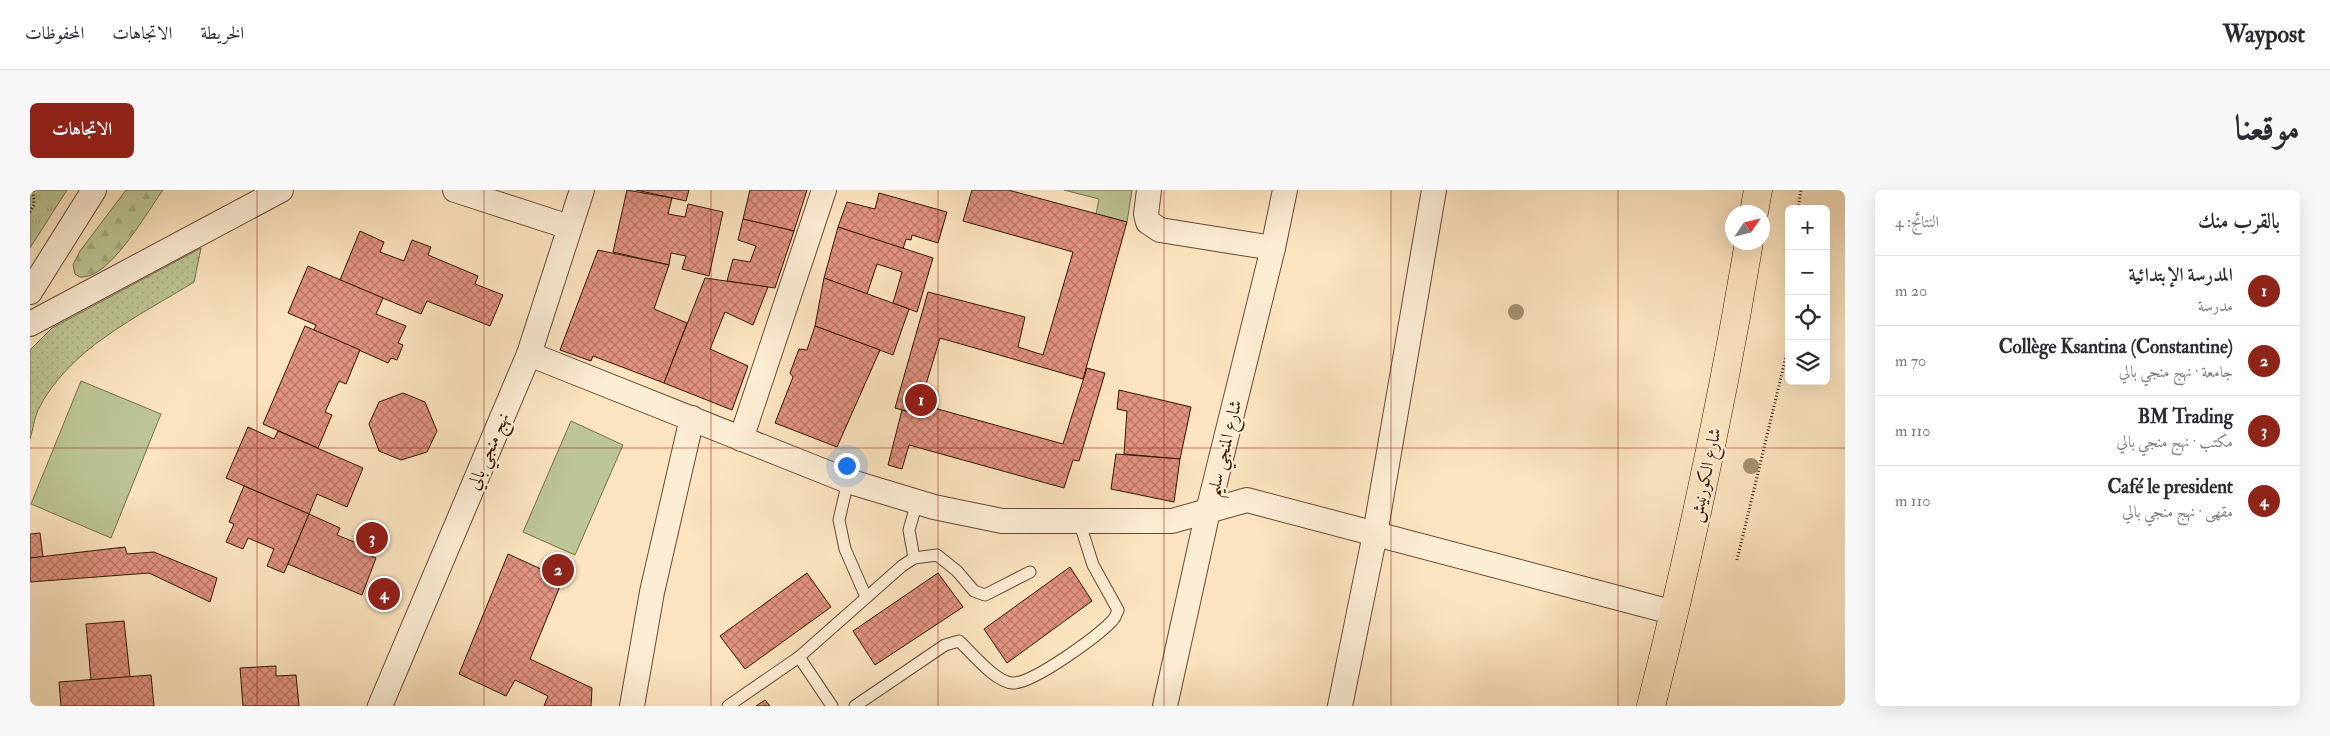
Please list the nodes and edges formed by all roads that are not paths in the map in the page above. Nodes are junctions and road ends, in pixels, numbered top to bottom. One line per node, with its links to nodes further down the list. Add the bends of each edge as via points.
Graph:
1 (94, 190): 14 (street)
2 (281, 190): 15 (street)
3 (455, 190): 11 (street)
4 (582, 190): 11 (street, نهج منجي بالي)
5 (824, 190): 18 (street)
6 (1149, 190): 12 (street, via 1148,222 1160,230)
7 (1285, 190): 12 (street, شارع المنجي سليم)
8 (1434, 190): 23 (street)
9 (1758, 190): 10 (main road)
10 (1755, 205)
11 (569, 226): 16 (street, نهج منجي بالي)
12 (1273, 248): 21 (street, شارع المنجي سليم)
13 (1748, 250): 27 (main road, شارع الكورنيش, via 1728,367)
14 (30, 292)
15 (30, 324)
16 (529, 354): 17 (street); 29 (street, نهج منجي بالي)
17 (692, 418): 18 (street); 30 (street, via 652,592)
18 (741, 439): 19 (street)
19 (848, 481): 20 (street); 26 (lane, via 839,520 845,549)
20 (917, 502): 22 (street, via 1002,521); 24 (lane, via 910,530)
21 (1208, 511): 22 (street, via 1172,521); 23 (street, via 1247,500); 34 (street, شارع المنجي سليم)
22 (1079, 521): 33 (lane, via 1093,565 1118,610 1115,619 1097,634 1036,676 1012,683 998,678 959,641 946,645)
23 (1376, 534): 27 (street); 35 (street)
24 (914, 558): 25 (lane, via 937,555 974,591 985,595); 26 (lane)
25 (1030, 572)
26 (866, 597): 28 (lane)
27 (1675, 613): 36 (main road, شارع الكورنيش)
28 (799, 657): 31 (lane); 32 (lane)
29 (380, 706)
30 (632, 706)
31 (728, 706)
32 (832, 706)
33 (855, 706)
34 (1165, 706)
35 (1340, 706)
36 (1651, 706)

